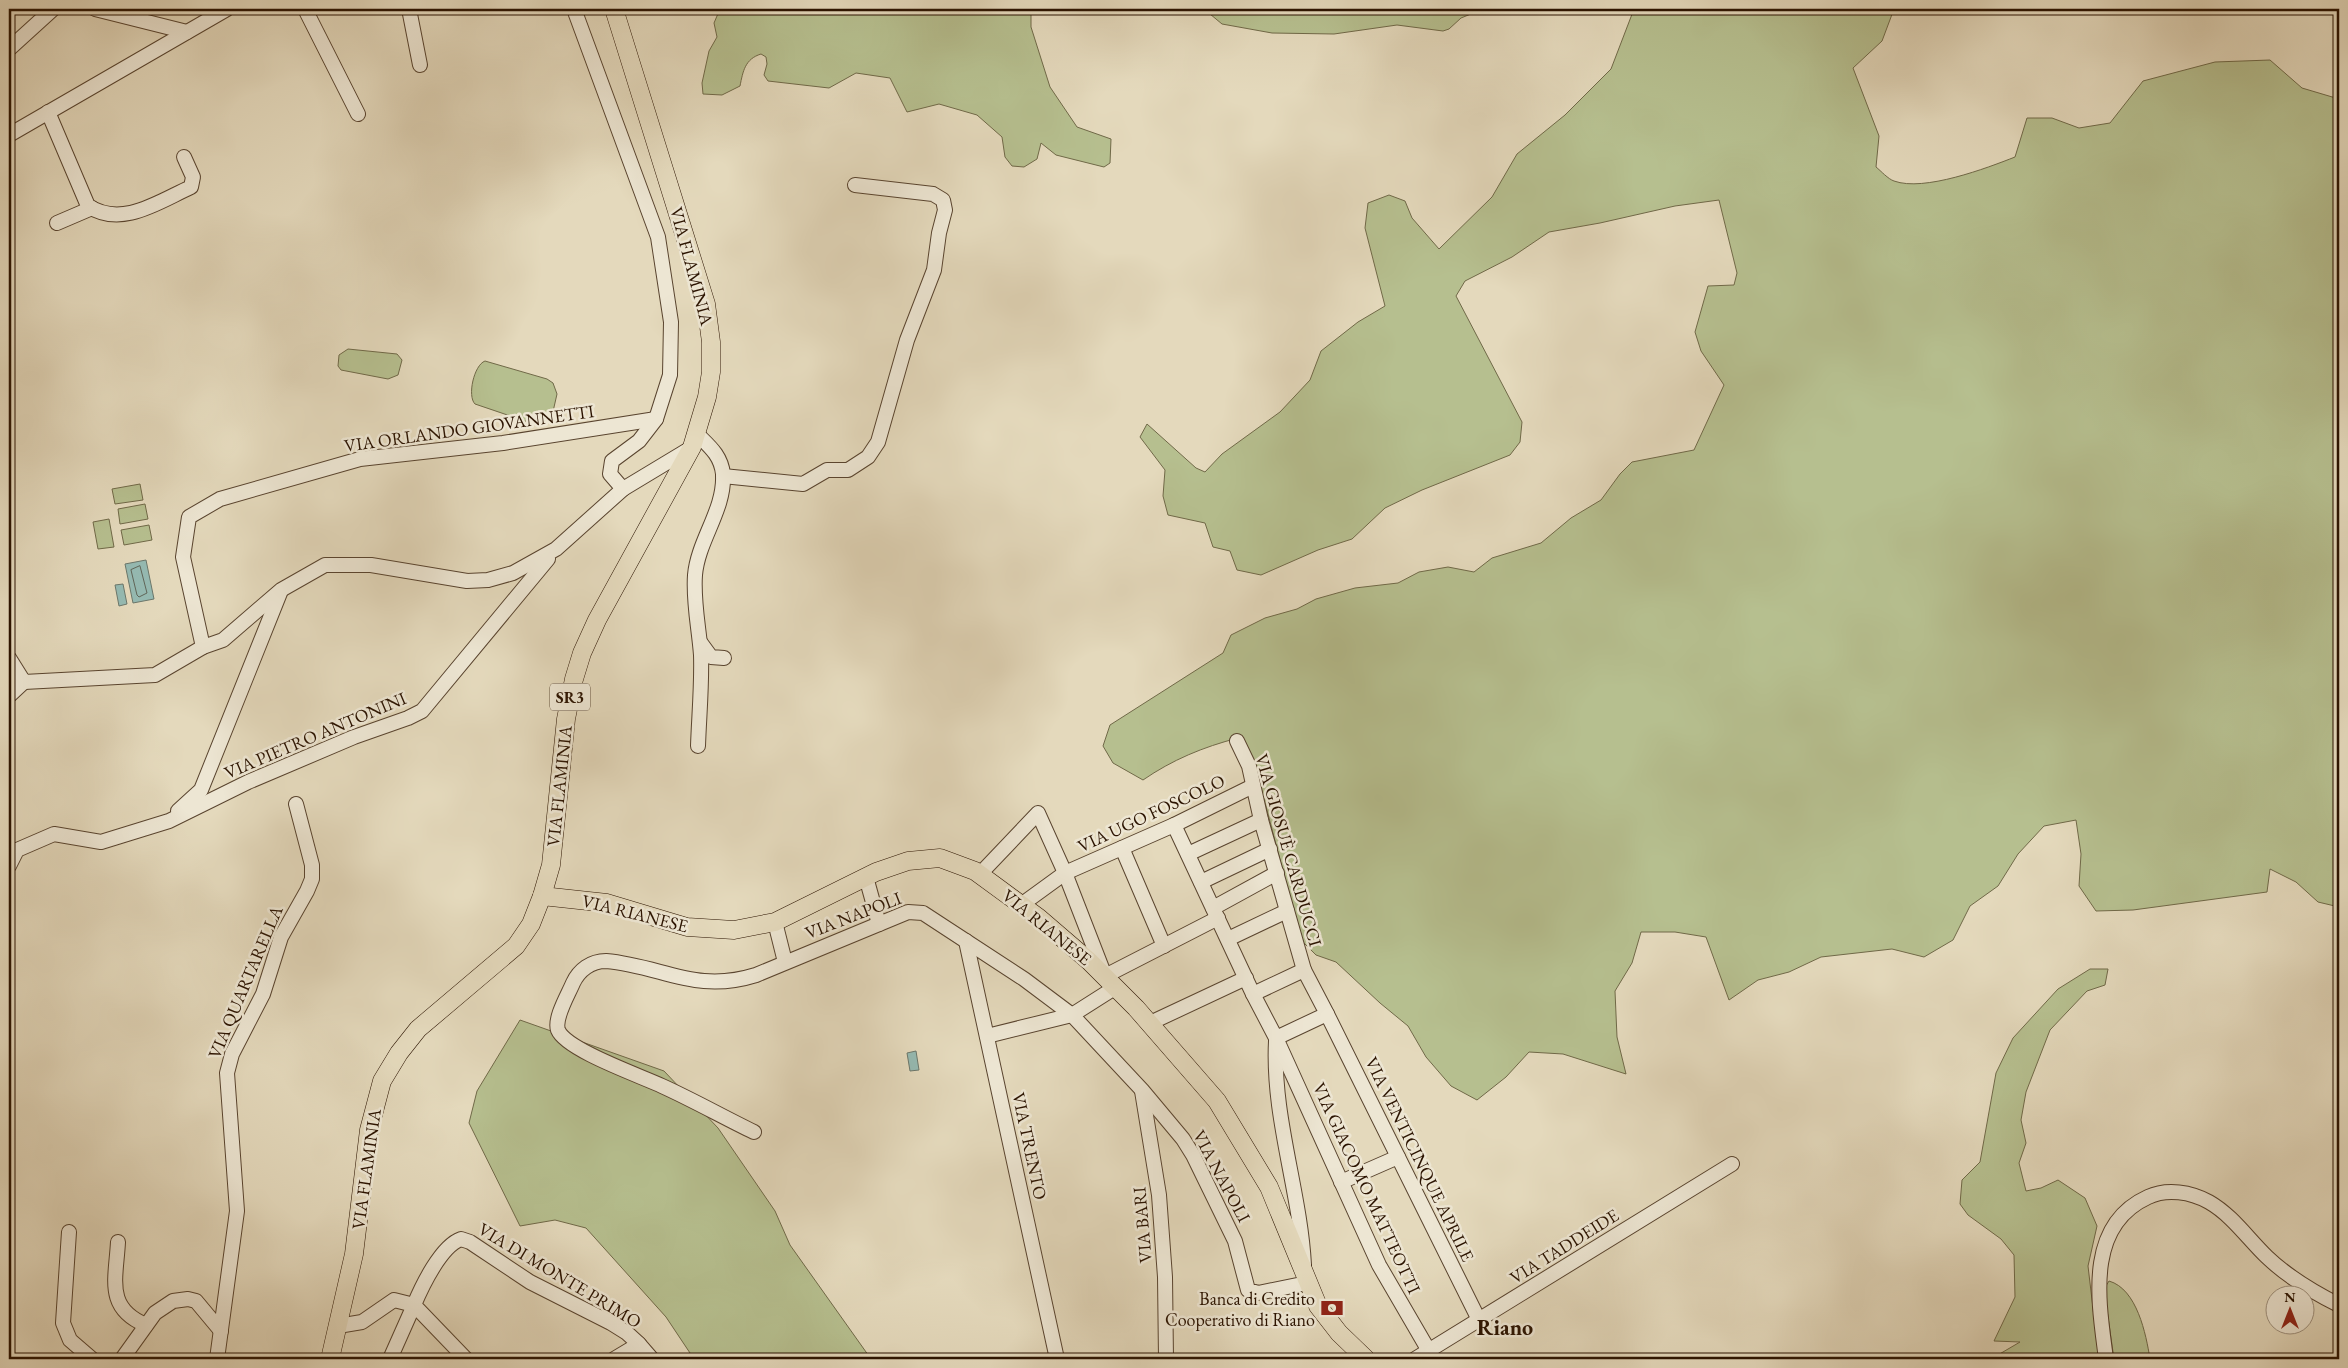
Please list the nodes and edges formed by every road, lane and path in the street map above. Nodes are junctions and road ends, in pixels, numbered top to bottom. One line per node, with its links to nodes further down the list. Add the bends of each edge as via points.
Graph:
1 (53, 9): 9 (street)
2 (95, 9): 8 (street)
3 (228, 9): 8 (street)
4 (305, 9): 12 (street)
5 (409, 9): 10 (street)
6 (574, 9): 18 (street, via 658,237 672,344 669,382)
7 (614, 9): 19 (main road, VIA FLAMINIA / SR3, via 708,314 711,372)
8 (187, 32): 11 (street)
9 (9, 49)
10 (420, 65)
11 (48, 112): 13 (street); 16 (street, via 88,206)
12 (358, 114)
13 (9, 135)
14 (184, 157): 16 (street, via 193,177 190,187 131,214 109,215)
15 (855, 184): 20 (street, via 933,194 943,200 944,210 934,270 907,340 878,442 868,457 848,470 827,470 803,484)
16 (92, 208): 17 (street)
17 (57, 223)
18 (656, 419): 21 (street, via 639,441 612,461 610,474); 25 (street, VIA ORLANDO GIOVANNETTI, via 503,443 360,459 220,499 189,518 183,557)
19 (694, 440): 20 (street, via 718,455); 21 (street, VIA PIETRO ANTONINI); 46 (main road, VIA FLAMINIA / SR3, via 597,620 580,659 566,719 551,865)
20 (722, 476): 24 (street, via 719,501 696,565 694,597)
21 (623, 489): 22 (street, VIA PIETRO ANTONINI)
22 (556, 549): 23 (street, VIA PIETRO ANTONINI, via 528,567 488,580 467,582 371,566 324,566); 35 (street, VIA PIETRO ANTONINI, via 422,711 248,782)
23 (281, 590): 25 (street, VIA PIETRO ANTONINI, via 223,640); 35 (street, VIA PIETRO ANTONINI, via 201,790)
24 (699, 640): 27 (street, via 711,657); 31 (street)
25 (203, 647): 28 (street, VIA PIETRO ANTONINI, via 155,675)
26 (9, 658): 28 (street)
27 (724, 658)
28 (24, 682): 29 (street)
29 (9, 696)
30 (1236, 741): 32 (street, VIA GIOSUÈ CARDUCCI, via 1249,766)
31 (698, 746)
32 (1253, 786): 34 (street, VIA GIOSUÈ CARDUCCI); 36 (street, VIA UGO FOSCOLO)
33 (296, 804): 78 (street, VIA QUARTARELLA, via 312,865 312,878 281,937 263,994 234,1050 227,1073 237,1211)
34 (1261, 820): 38 (street, VIA GIOSUÈ CARDUCCI); 39 (street)
35 (169, 821): 40 (street, VIA PIETRO ANTONINI, via 101,842 54,834 17,850)
36 (1174, 825): 37 (street, VIA UGO FOSCOLO); 39 (street, VIA GIACOMO MATTEOTTI)
37 (1122, 848): 41 (street, VIA UGO FOSCOLO); 54 (street)
38 (1270, 849): 42 (street, VIA GIOSUÈ CARDUCCI); 45 (street)
39 (1188, 854): 45 (street, VIA GIACOMO MATTEOTTI)
40 (9, 866)
41 (1065, 873): 43 (street, VIA UGO FOSCOLO, via 1038,813); 47 (street, VIA UGO FOSCOLO); 58 (street)
42 (1277, 873): 48 (street, VIA GIOSUÈ CARDUCCI); 49 (street)
43 (980, 874): 44 (main road, VIA RIANESE, via 957,863 932,857 899,863); 47 (main road, VIA RIANESE)
44 (866, 877): 50 (main road, VIA RIANESE); 51 (street)
45 (1201, 882): 49 (street, VIA GIACOMO MATTEOTTI)
46 (542, 896): 50 (main road, VIA RIANESE, via 607,903 669,923 705,930 734,930); 77 (main road, VIA FLAMINIA / SR3, via 516,946 418,1029 385,1075 370,1123 354,1249)
47 (1021, 905): 58 (main road, VIA RIANESE)
48 (1287, 911): 52 (street); 56 (street, VIA GIOSUÈ CARDUCCI)
49 (1215, 913): 52 (street, VIA GIACOMO MATTEOTTI); 54 (street)
50 (775, 922): 55 (street)
51 (879, 924): 53 (street, VIA NAPOLI, via 917,911); 55 (street, VIA NAPOLI)
52 (1228, 939): 57 (street, VIA GIACOMO MATTEOTTI)
53 (966, 941): 61 (street, VIA NAPOLI, via 1024,978); 63 (street, VIA TRENTO)
54 (1164, 946): 58 (street)
55 (785, 962): 66 (street, VIA NAPOLI, via 740,980 709,983 598,961 578,975 558,1020 562,1036 584,1050)
56 (1304, 970): 59 (street); 60 (street, VIA GIOSUÈ CARDUCCI)
57 (1246, 978): 59 (street, VIA GIACOMO MATTEOTTI); 62 (street)
58 (1110, 982): 61 (street); 62 (main road, VIA RIANESE)
59 (1253, 994): 64 (street, VIA GIACOMO MATTEOTTI)
60 (1327, 1014): 64 (street); 67 (street, VIA VENTICINQUE APRILE)
61 (1072, 1015): 63 (street); 65 (street, VIA NAPOLI)
62 (1150, 1023): 72 (main road, VIA RIANESE, via 1234,1125 1279,1208)
63 (987, 1036): 89 (street, VIA TRENTO)
64 (1276, 1038): 69 (street, VIA GIACOMO MATTEOTTI); 72 (street, via 1276,1090 1300,1223)
65 (1142, 1090): 72 (street, VIA NAPOLI, via 1193,1155 1235,1241 1248,1290 1258,1293); 90 (street, VIA BARI, via 1159,1195)
66 (754, 1132)
67 (1398, 1157): 69 (street); 75 (street, VIA VENTICINQUE APRILE)
68 (1732, 1164): 75 (street, VIA TADDEIDE)
69 (1341, 1182): 80 (street, VIA GIACOMO MATTEOTTI, via 1379,1265)
70 (69, 1232): 81 (street, via 63,1323 70,1340)
71 (118, 1242): 76 (street, via 116,1298 128,1315)
72 (1306, 1280): 91 (main road, VIA RIANESE, via 1323,1314)
73 (414, 1305): 77 (street, via 394,1300 362,1322); 79 (street, VIA DI MONTE PRIMO, via 431,1270 461,1239 535,1285 612,1323); 85 (street); 86 (street)
74 (2339, 1305): 93 (street, via 2284,1271 2210,1202 2184,1193 2157,1193 2130,1209 2112,1228 2103,1245 2099,1290)
75 (1479, 1320): 80 (street, VIA TADDEIDE)
76 (146, 1324): 78 (street, via 165,1305 191,1299); 82 (street)
77 (338, 1326): 84 (main road, VIA FLAMINIA / SR3)
78 (221, 1331): 83 (street, VIA QUARTARELLA)
79 (639, 1344): 87 (street, VIA DI MONTE PRIMO); 88 (street, VIA DI MONTE PRIMO)
80 (1429, 1351): 92 (street, VIA TADDEIDE)
81 (92, 1359)
82 (122, 1359)
83 (217, 1359)
84 (330, 1359)
85 (390, 1359)
86 (466, 1359)
87 (614, 1359)
88 (652, 1359)
89 (1057, 1359)
90 (1166, 1359)
91 (1366, 1359)
92 (1416, 1359)
93 (2106, 1359)

